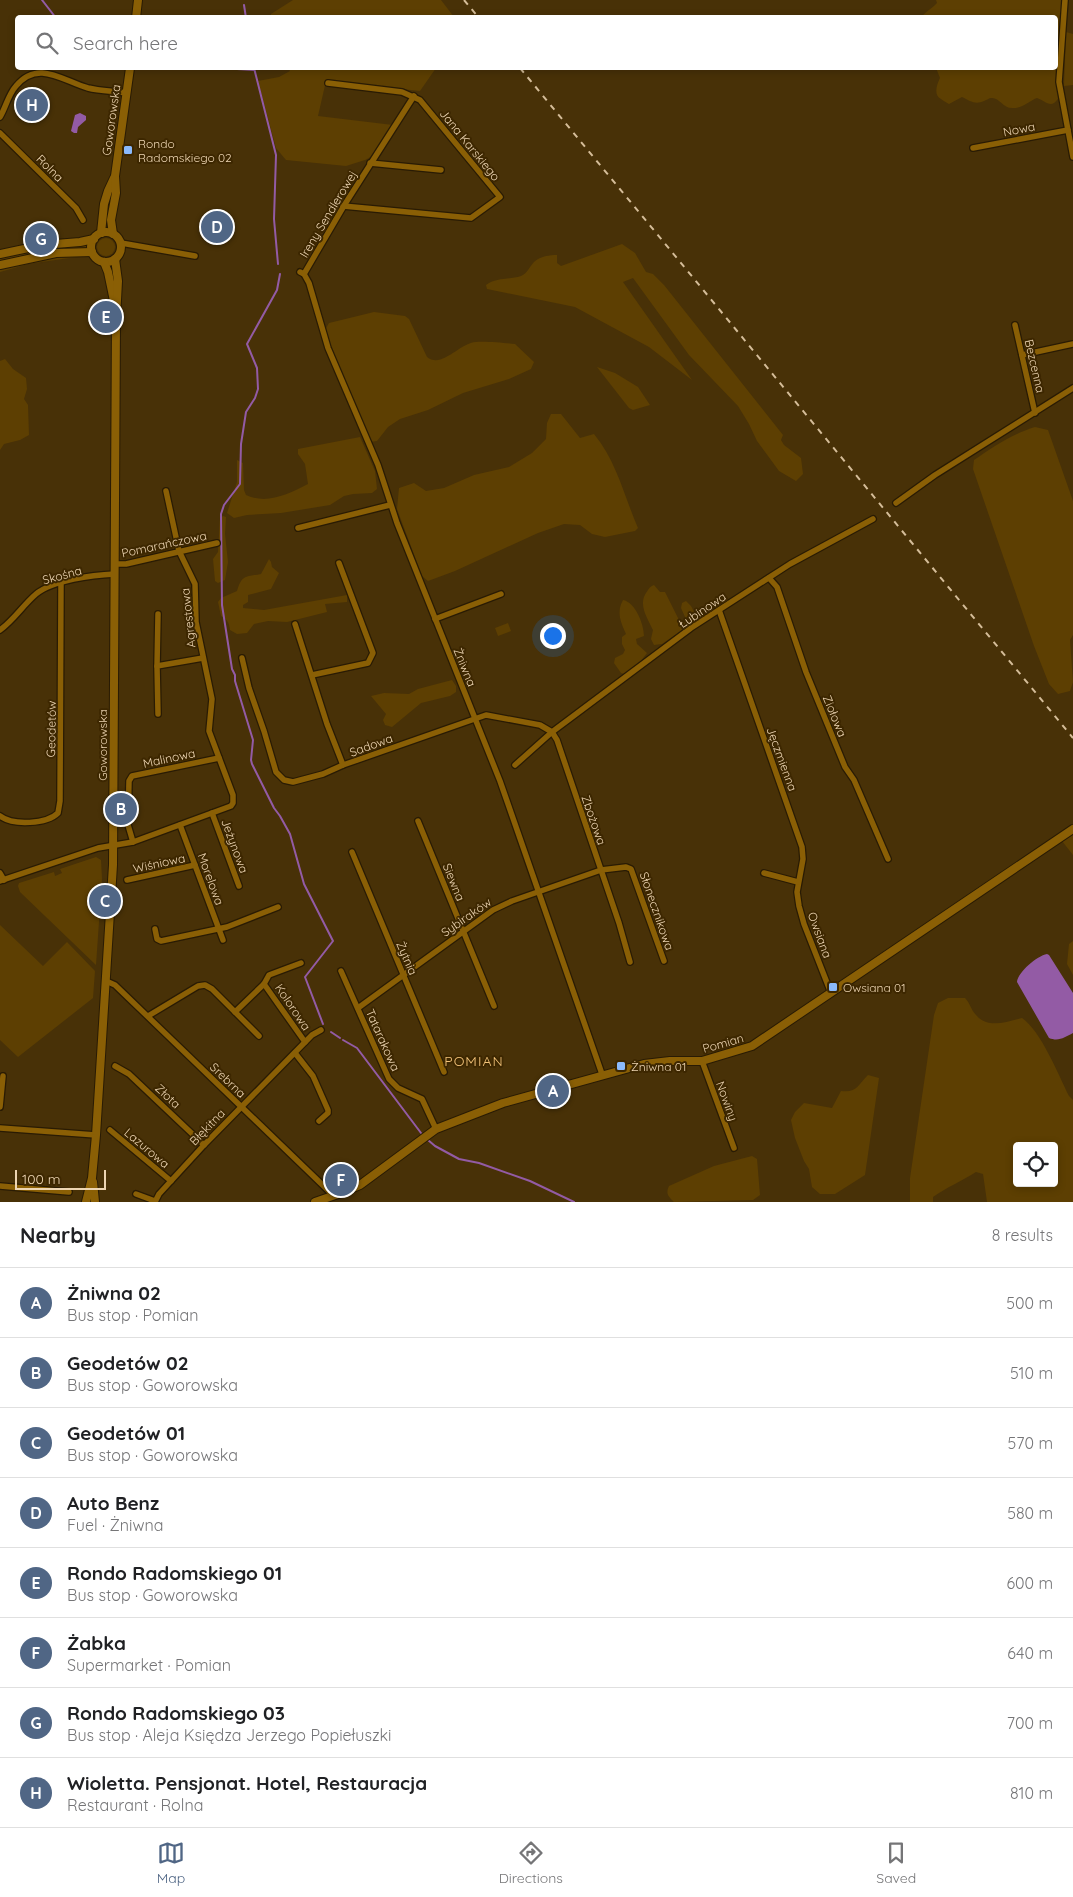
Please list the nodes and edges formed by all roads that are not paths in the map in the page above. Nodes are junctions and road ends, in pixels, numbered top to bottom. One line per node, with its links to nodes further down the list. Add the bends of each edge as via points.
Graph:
1 (138, 0): 3 (street)
2 (1065, 0): 9 (street, via 1059,75)
3 (136, 15)
4 (130, 70): 6 (street, Goworowska)
5 (328, 83): 7 (street)
6 (127, 93): 8 (street, via 85,87 51,73 36,74 16,85); 15 (street, Goworowska)
7 (414, 96): 13 (street, Ireny Sendlerowej); 16 (street, Jana Karskiego, via 500,197 471,218)
8 (0, 117)
9 (1068, 130): 11 (street, Nowa); 12 (street)
10 (0, 133): 17 (street, Rolna, via 76,208)
11 (973, 148)
12 (1073, 157)
13 (370, 163): 14 (street, Ireny Sendlerowej); 16 (street, Ireny Sendlerowej)
14 (441, 170)
15 (115, 176): 18 (street, Goworowska, via 108,191); 19 (street, Goworowska)
16 (343, 206): 28 (street, Ireny Sendlerowej)
17 (83, 220)
18 (100, 234): 19 (street); 20 (street)
19 (113, 234): 21 (street)
20 (94, 239): 22 (street); 23 (street)
21 (121, 243): 24 (street); 25 (street)
22 (92, 252): 26 (street, via 96,259); 27 (street, via 56,253)
23 (0, 254)
24 (194, 256)
25 (115, 259): 26 (street); 29 (street, Goworowska, via 118,282)
26 (104, 262): 29 (street, Goworowska)
27 (0, 265)
28 (302, 273): 37 (street, Żniwna, via 315,301 328,348 378,465)
29 (116, 311): 43 (street, Goworowska)
30 (1015, 325): 32 (street, Bezcenna)
31 (1073, 344): 32 (street)
32 (1022, 355): 34 (street, Bezcenna)
33 (1073, 388): 34 (street)
34 (1035, 413): 36 (street)
35 (166, 491): 41 (street, Agrestowa)
36 (896, 503)
37 (390, 505): 39 (street); 50 (street, Żniwna)
38 (873, 519): 45 (street, Łubinowa)
39 (298, 528)
40 (217, 543): 41 (street, Pomarańczowa)
41 (179, 551): 43 (street, Pomarańczowa); 53 (street, Agrestowa, via 195,584 196,622)
42 (339, 563): 56 (street, via 373,653 368,663)
43 (115, 564): 44 (street, Goworowska)
44 (115, 574): 46 (street, Skośna); 69 (street, Goworowska)
45 (769, 578): 48 (street, Łubinowa); 71 (street, Ziołowa, via 777,587 806,672)
46 (61, 583): 52 (street, Skośna, via 34,596); 64 (street, Geodetów, via 58,813 23,823 10,822)
47 (501, 594): 50 (street)
48 (719, 610): 59 (street, Łubinowa); 78 (street, Jęczmienna, via 802,847)
49 (158, 614): 55 (street)
50 (435, 619): 58 (street, Żniwna)
51 (296, 624): 56 (street)
52 (0, 630)
53 (203, 658): 55 (street, Agrestowa); 60 (street, Agrestowa, via 212,699 208,729)
54 (242, 658): 61 (street, Sadowa, via 248,688 276,772 284,780 293,782)
55 (158, 666): 57 (street)
56 (312, 674): 61 (street)
57 (158, 714)
58 (475, 717): 59 (street, via 489,715 540,725); 61 (street, Sadowa); 80 (street, Żniwna)
59 (552, 732): 62 (street); 73 (street, Zbożowa)
60 (218, 758): 63 (street, Agrestowa, via 234,801 231,806); 68 (street, Malinowa, via 132,776 129,781 128,825)
61 (343, 765)
62 (516, 765)
63 (212, 813): 66 (street); 79 (street, Jeżynowa)
64 (0, 816)
65 (418, 821): 84 (street, Siewna)
66 (180, 825): 68 (street); 72 (street, Morelowa)
67 (1073, 829): 93 (street, Pomian)
68 (133, 842): 69 (street)
69 (113, 846): 77 (street, via 98,848); 91 (street, Goworowska)
70 (352, 852): 90 (street, Żytnia)
71 (888, 859)
72 (195, 865): 76 (street, Wiśniowa); 82 (street, Morelowa)
73 (601, 870): 80 (street, Sybiraków); 86 (street, Słonecznikowa, via 626,867 632,870); 87 (street, Zbożowa)
74 (0, 873): 77 (street)
75 (764, 873): 78 (street)
76 (127, 880)
77 (2, 881)
78 (798, 882): 93 (street, Owsiana, via 804,924)
79 (239, 886)
80 (539, 892): 84 (street, Sybiraków, via 502,904); 105 (street, Żniwna)
81 (278, 907): 82 (street)
82 (219, 928): 83 (street, via 160,941); 85 (street, Morelowa)
83 (155, 929)
84 (463, 932): 90 (street, Sybiraków); 94 (street, Siewna)
85 (223, 940)
86 (664, 960)
87 (630, 962)
88 (301, 963): 92 (street, via 273,973)
89 (341, 971): 95 (street, Tatarakowa)
90 (402, 974): 95 (street, Sybiraków); 104 (street, Żytnia)
91 (106, 981): 97 (street, Srebrna, via 115,985); 113 (street, Goworowska)
92 (264, 984): 96 (street); 100 (street, Kolorowa)
93 (831, 994): 102 (street, Pomian, via 752,1046)
94 (494, 1006)
95 (358, 1008): 111 (street, Tatarakowa, via 390,1078 403,1091 422,1099)
96 (235, 1012): 97 (street, via 205,985); 99 (street)
97 (148, 1016): 107 (street, Srebrna)
98 (321, 1030): 100 (street, Błękitna)
99 (259, 1036)
100 (305, 1042): 101 (street, Błękitna)
101 (295, 1052): 107 (street, Błękitna); 109 (street, via 313,1076 328,1110)
102 (702, 1061): 105 (street, Pomian, via 652,1062); 115 (street, Nowiny)
103 (115, 1066): 114 (street, Złota, via 129,1074)
104 (444, 1072)
105 (602, 1074): 111 (street, Pomian, via 503,1103)
106 (3, 1076): 108 (street)
107 (242, 1106): 114 (street, Błękitna); 121 (street, Srebrna)
108 (0, 1107)
109 (319, 1121)
110 (0, 1128): 113 (street)
111 (436, 1129): 121 (street, Pomian, via 370,1179)
112 (110, 1130): 117 (street, Lazurowa)
113 (96, 1135): 116 (street, Goworowska)
114 (204, 1144): 117 (street, Błękitna)
115 (734, 1148)
116 (92, 1178): 123 (street, Goworowska); 124 (street, Goworowska)
117 (170, 1181): 122 (street, Błękitna)
118 (0, 1186): 119 (street)
119 (69, 1192)
120 (136, 1194): 122 (street, Błękitna)
121 (334, 1196): 125 (street, Pomian)
122 (155, 1201)
123 (86, 1202)
124 (95, 1202)
125 (315, 1202)

